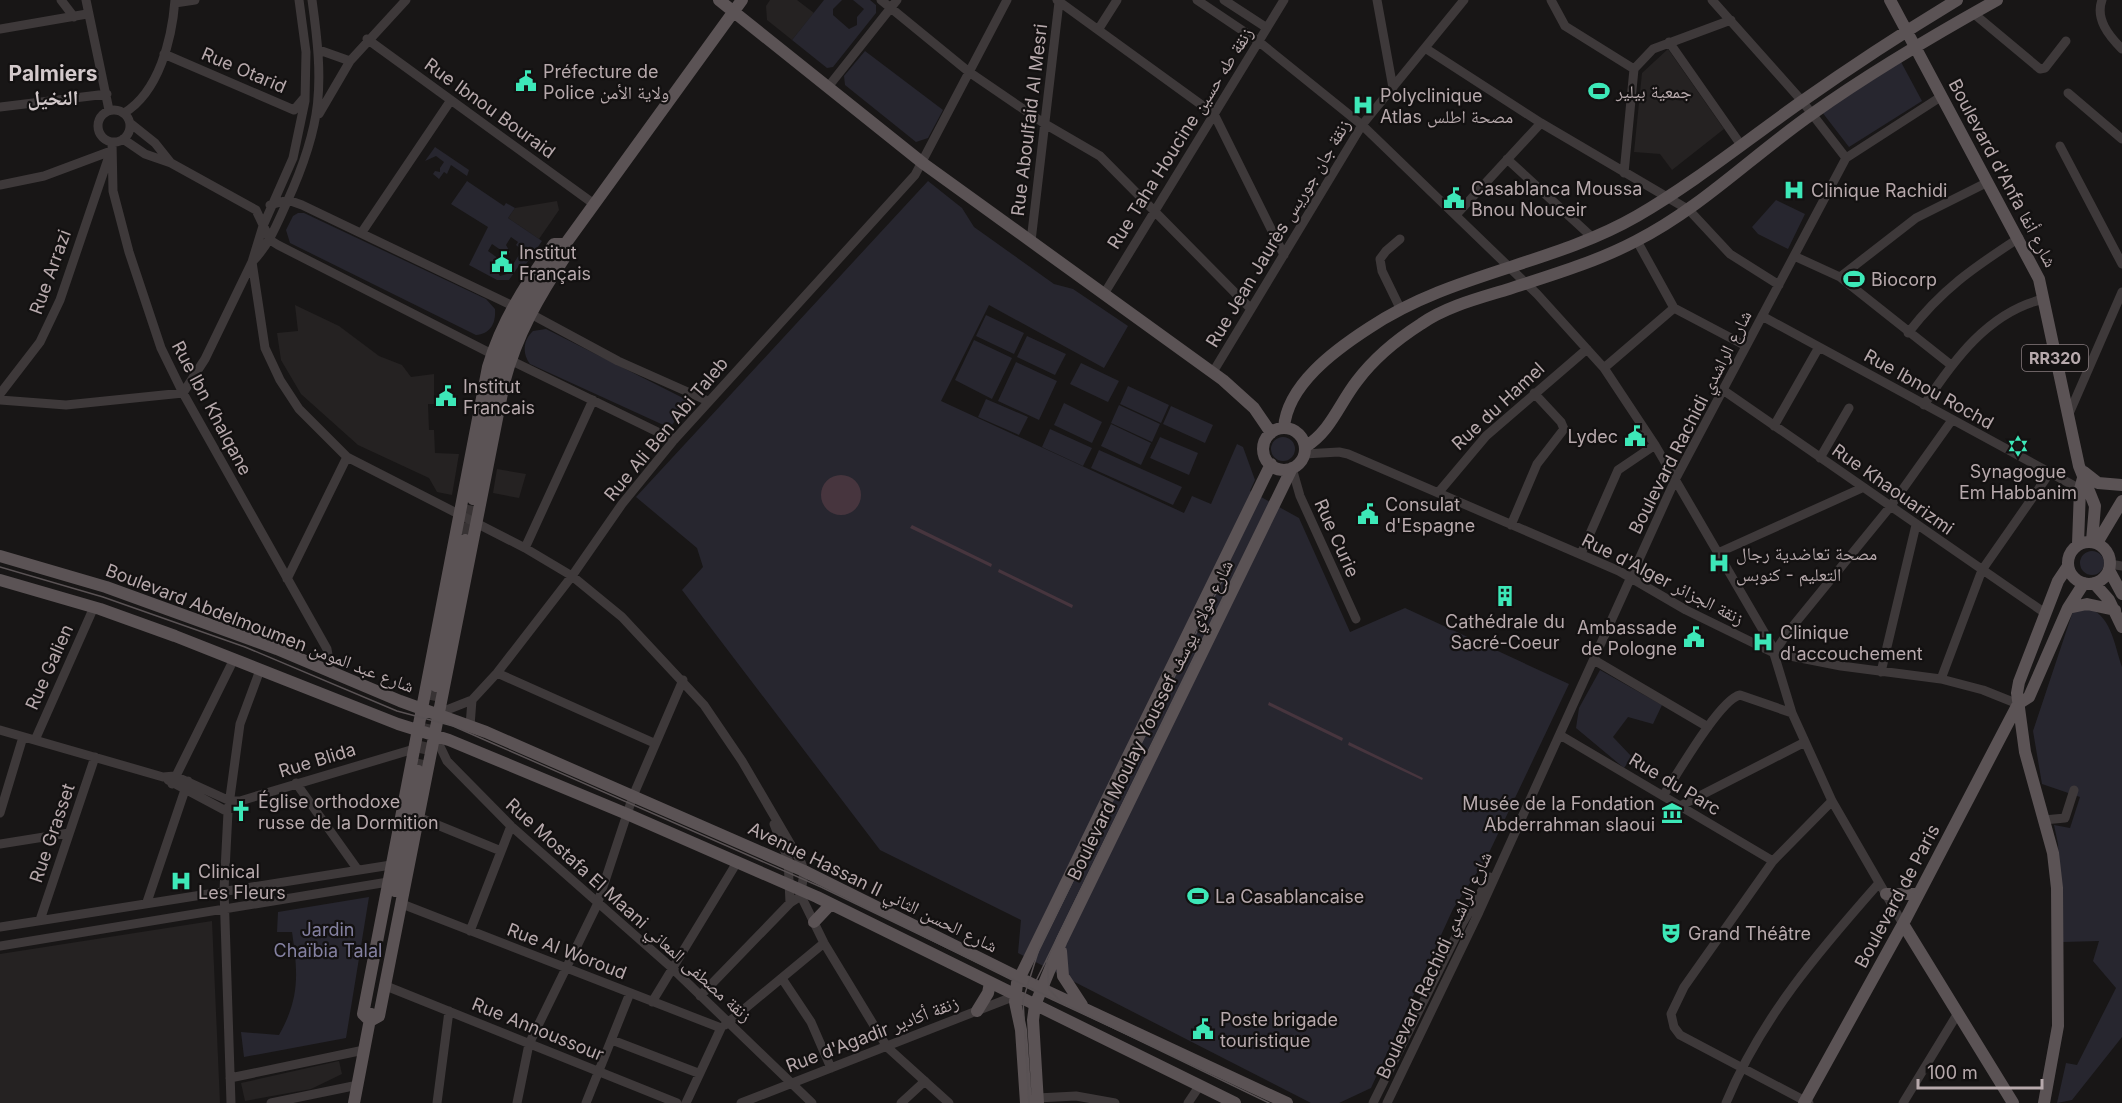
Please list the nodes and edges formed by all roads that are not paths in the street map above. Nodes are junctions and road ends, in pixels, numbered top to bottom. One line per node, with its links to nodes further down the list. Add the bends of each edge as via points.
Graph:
1 (61, 0): 29 (street)
2 (86, 0): 28 (street)
3 (195, 0): 23 (street)
4 (299, 0): 52 (street, via 306,52)
5 (312, 0): 42 (street)
6 (406, 0): 35 (street)
7 (719, 0): 26 (main road)
8 (742, 0): 26 (main road)
9 (881, 0): 25 (street)
10 (1007, 0): 46 (street, Rue Ali Ben Abi Taleb)
11 (1118, 0): 33 (street)
12 (1197, 0): 36 (street)
13 (1224, 0): 31 (street)
14 (1284, 0): 31 (street, Rue Taha Houcine زنقة طه حسين)
15 (1377, 0): 48 (street)
16 (1464, 0): 40 (street, Rue Jean Jaurès زنقة جان جوريس)
17 (1712, 0): 30 (street)
18 (1890, 0): 34 (main road, Boulevard d'Anfa شارع أنفا / RR320)
19 (1957, 0): 34 (main road)
20 (1997, 0): 27 (main road)
21 (2102, 0): 41 (street, via 2101,18)
22 (1058, 1): 33 (street); 66 (street, Rue Aboulfaid Al Mesri)
23 (175, 2): 43 (street)
24 (1552, 2): 45 (street, via 1565,26)
25 (894, 4): 46 (street); 47 (street)
26 (734, 11): 47 (main road); 83 (main road)
27 (1973, 13): 37 (street, via 2040,69); 39 (main road)
28 (87, 14): 29 (street); 50 (street)
29 (74, 17): 32 (street)
30 (1731, 20): 38 (street); 55 (street)
31 (1267, 28): 36 (street, Rue Taha Houcine زنقة طه حسين)
32 (0, 29)
33 (1098, 30): 60 (street)
34 (1906, 30): 39 (main road, Boulevard d'Anfa شارع أنفا / RR320); 55 (main road)
35 (368, 39): 44 (street); 54 (street, Rue Ibnou Bouraid)
36 (1258, 41): 60 (street, Rue Taha Houcine زنقة طه حسين); 67 (street)
37 (2066, 41)
38 (1669, 42): 45 (street, via 1653,49); 70 (street)
39 (1916, 47): 53 (main road, Boulevard d'Anfa شارع أنفا / RR320); 61 (main road)
40 (1425, 48): 48 (street, Rue Jean Jaurès زنقة جان جوريس); 65 (street)
41 (2122, 49)
42 (319, 50): 44 (street); 51 (street)
43 (164, 54): 52 (street, Rue Otarid, via 294,110); 59 (street, via 145,97)
44 (350, 61): 56 (street)
45 (1634, 69): 77 (street)
46 (969, 72): 66 (street); 76 (street, Rue Ali Ben Abi Taleb)
47 (828, 87): 76 (main road)
48 (1393, 88): 67 (street, Rue Jean Jaurès زنقة جان جوريس)
49 (2068, 93): 69 (street)
50 (106, 94): 57 (street); 58 (street)
51 (319, 95): 52 (street); 56 (street); 62 (street)
52 (305, 96): 63 (street)
53 (1942, 96): 73 (street, Boulevard Rachidi شارع الراشدي); 78 (main road, Boulevard d'Anfa شارع أنفا / RR320)
54 (451, 100): 83 (street, Rue Ibnou Bouraid); 89 (street)
55 (1802, 101): 61 (street); 70 (main road)
56 (325, 104): 62 (street)
57 (0, 108)
58 (109, 110): 59 (street); 71 (street, via 100,118 98,128)
59 (124, 113): 64 (street)
60 (1215, 114): 86 (street, Rue Taha Houcine زنقة طه حسين); 97 (street)
61 (1812, 114): 73 (street); 85 (main road)
62 (317, 118): 63 (street); 81 (street, via 307,157)
63 (303, 120): 82 (street, via 293,158)
64 (130, 123): 68 (street); 75 (street, via 156,143)
65 (1541, 123): 74 (street); 77 (street)
66 (1045, 124): 86 (street, via 1100,156); 94 (street, Rue Aboulfaid Al Mesri)
67 (1362, 125): 87 (street); 97 (street, Rue Jean Jaurès زنقة جان جوريس)
68 (123, 139): 71 (street); 75 (street, via 145,154)
69 (2122, 139)
70 (1741, 145): 80 (main road)
71 (112, 146): 79 (street, via 44,176); 124 (street, Rue Ibn Khalqane, via 113,191 129,252 161,348); 126 (street, Rue Arrazi, via 60,300 40,342)
72 (2060, 146): 100 (street)
73 (1846, 158): 98 (street, Boulevard Rachidi شارع الراشدي)
74 (1507, 159): 87 (street); 90 (street)
75 (171, 163): 84 (street)
76 (924, 164): 94 (main road); 129 (street, Rue Ali Ben Abi Taleb)
77 (1624, 173): 80 (street)
78 (1988, 182): 91 (main road, Boulevard d'Anfa شارع أنفا / RR320); 102 (street, via 1916,218)
79 (0, 185)
80 (1668, 196): 85 (street); 90 (main road)
81 (288, 200): 82 (street); 89 (street); 93 (street)
82 (273, 204): 84 (street); 88 (street)
83 (594, 204): 96 (main road)
84 (256, 210): 88 (street)
85 (1689, 210): 95 (main road); 104 (street, via 1730,254)
86 (1153, 213): 106 (street, Rue Taha Houcine زنقة طه حسين); 111 (street)
87 (1456, 215): 101 (street)
88 (263, 226): 93 (street); 99 (street)
89 (362, 232): 108 (street)
90 (1593, 238): 101 (main road)
91 (2019, 238): 107 (main road, Boulevard d'Anfa شارع أنفا / RR320, via 2035,269); 114 (street, via 1951,284)
92 (1400, 239): 109 (street, via 1380,259)
93 (270, 240): 99 (street); 118 (street)
94 (1031, 241): 106 (main road)
95 (1637, 241): 103 (main road); 110 (street)
96 (564, 244): 108 (main road, via 554,244); 112 (main road, via 567,254); 150 (main road, via 523,306 501,358)
97 (1284, 255): 111 (street, Rue Jean Jaurès زنقة جان جوريس)
98 (1794, 256): 102 (street); 104 (street, Boulevard Rachidi شارع الراشدي)
99 (252, 262): 124 (street, via 205,359); 140 (street, via 265,348 280,380 299,409)
100 (2122, 264)
101 (1510, 268): 103 (street); 109 (main road, via 1440,290)
102 (1840, 278): 114 (street)
103 (1525, 284): 117 (street); 139 (main road, via 1437,315 1389,346 1358,380 1324,433)
104 (1779, 285): 113 (street, Boulevard Rachidi شارع الراشدي)
105 (2122, 292): 132 (street)
106 (1104, 294): 122 (main road)
107 (2044, 299): 120 (street, via 2027,302 2005,315); 132 (main road, Boulevard d'Anfa شارع أنفا / RR320)
108 (513, 306): 118 (main road)
109 (1400, 308): 135 (main road, via 1354,338 1300,388 1287,408)
110 (1674, 308): 115 (street); 121 (street)
111 (1251, 309): 122 (street, Rue Jean Jaurès زنقة جان جوريس)
112 (529, 314): 119 (main road); 129 (street, via 618,361)
113 (1762, 316): 115 (street, Boulevard Rachidi شارع الراشدي); 116 (street, Rue Ibnou Rochd)
114 (1908, 333): 120 (street)
115 (1746, 346): 123 (street, Boulevard Rachidi شارع الراشدي)
116 (1819, 347): 130 (street, Rue Ibnou Rochd); 134 (street)
117 (1587, 349): 121 (street); 125 (street, Rue du Hamel)
118 (492, 354): 153 (main road)
119 (510, 360): 128 (street); 154 (main road)
120 (1951, 365): 130 (street)
121 (1604, 368): 138 (street)
122 (1213, 372): 136 (main road, via 1254,408)
123 (1723, 390): 134 (street, Rue Khaouarizmi); 146 (street, Boulevard Rachidi شارع الراشدي)
124 (183, 393): 127 (street, via 66,405); 169 (street, Rue Ibn Khalqane)
125 (1534, 393): 149 (street, Rue du Hamel, via 1474,447); 155 (street, via 1564,429 1537,464)
126 (0, 394)
127 (0, 400)
128 (593, 400): 137 (street); 160 (street)
129 (708, 401): 137 (street, Rue Ali Ben Abi Taleb)
130 (1924, 405): 133 (street, Rue Ibnou Rochd)
131 (1849, 408): 141 (street)
132 (2068, 416): 145 (main road, Boulevard d'Anfa شارع أنفا / RR320)
133 (1952, 420): 144 (street, Rue Ibnou Rochd); 152 (street)
134 (1774, 426): 141 (street, Rue Khaouarizmi)
135 (1284, 428): 136 (main road); 139 (main road, via 1298,434)
136 (1271, 433): 142 (main road, via 1264,447)
137 (674, 440): 167 (street, Rue Ali Ben Abi Taleb, via 622,504)
138 (1656, 445): 146 (street); 162 (street, via 1618,470)
139 (1305, 451): 143 (main road, via 1301,462); 149 (street, Rue d'Alger زنقة الجزائر, via 1348,454)
140 (347, 457): 153 (street); 169 (street)
141 (1820, 458): 148 (street, Rue Khaouarizmi)
142 (1271, 464): 143 (main road, via 1281,469); 256 (main road, Boulevard Moulay Youssef شارع مولاي يوسف)
143 (1292, 468): 177 (street, Rue Curie, via 1300,496); 251 (main road, Boulevard Moulay Youssef شارع مولاي يوسف)
144 (2049, 474): 145 (street, Rue Ibnou Rochd); 166 (street)
145 (2081, 478): 147 (main road); 158 (main road, Boulevard d'Anfa شارع أنفا / RR320, via 2095,506); 159 (main road, Boulevard d'Anfa شارع أنفا / RR320)
146 (1675, 480): 161 (street); 168 (street, Boulevard Rachidi شارع الراشدي)
147 (2122, 485)
148 (1862, 488): 152 (street, Rue Khaouarizmi); 161 (street)
149 (1438, 493): 155 (street, Rue d'Alger زنقة الجزائر)
150 (473, 499)
151 (2122, 501): 158 (main road)
152 (1890, 507): 156 (street, Rue Khaouarizmi); 179 (street)
153 (461, 513): 154 (street); 191 (main road)
154 (477, 522): 160 (street); 192 (main road)
155 (1511, 525): 162 (street, Rue d'Alger زنقة الجزائر)
156 (1916, 525): 166 (street, Rue Khaouarizmi); 183 (street)
157 (466, 535): 188 (main road)
158 (2094, 542): 159 (main road); 165 (main road, via 2106,550)
159 (2078, 544): 164 (main road, RR320, via 2070,553)
160 (525, 548): 167 (street)
161 (1720, 552): 179 (street)
162 (1581, 554): 168 (street, Rue d'Alger زنقة الجزائر)
163 (0, 556): 184 (main road, Boulevard Abdelmoumen شارع عبد المومن, via 106,588)
164 (2068, 566): 171 (main road, via 2073,577); 176 (main road, Boulevard de Paris)
165 (2114, 566): 171 (main road, via 2103,578); 172 (main road)
166 (1982, 570): 176 (street, Rue Khaouarizmi); 186 (street)
167 (572, 576): 185 (street, Rue Ali Ben Abi Taleb); 187 (street, via 622,617)
168 (1632, 578): 179 (street, Rue d'Alger زنقة الجزائر, via 1686,610); 181 (street, Boulevard Rachidi شارع الراشدي)
169 (287, 579): 184 (street, Rue Ibn Khalqane, via 327,649)
170 (0, 580): 173 (main road, Boulevard Abdelmoumen شارع عبد المومن)
171 (2089, 583): 174 (main road, Boulevard de Paris); 175 (main road)
172 (2122, 594)
173 (94, 607): 180 (main road, Boulevard Abdelmoumen شارع عبد المومن); 201 (street, Rue Galien)
174 (2068, 608): 175 (main road, via 2087,604); 190 (main road, Boulevard de Paris, via 2029,697)
175 (2115, 610): 178 (main road)
176 (2045, 613): 190 (main road, Boulevard de Paris, via 2019,682)
177 (1356, 620)
178 (2122, 627)
179 (1774, 653): 183 (street, Rue d'Alger زنقة الجزائر); 193 (street)
180 (234, 659): 182 (main road, Boulevard Abdelmoumen شارع عبد المومن); 207 (street)
181 (1594, 660): 195 (street); 199 (street, Boulevard Rachidi شارع الراشدي)
182 (260, 670): 197 (main road, Boulevard Abdelmoumen شارع عبد المومن); 213 (street, via 240,724)
183 (1881, 672): 186 (street, Rue d'Alger زنقة الجزائر)
184 (331, 673): 191 (main road, Boulevard Abdelmoumen شارع عبد المومن)
185 (497, 673): 189 (street, Rue Ali Ben Abi Taleb); 203 (street)
186 (1941, 679): 190 (street, Rue d'Alger زنقة الجزائر)
187 (683, 680): 203 (street); 218 (street, via 735,751)
188 (436, 686)
189 (472, 700): 192 (street, Rue Ali Ben Abi Taleb); 194 (street)
190 (2018, 704): 221 (main road, via 2025,752); 239 (main road, Boulevard de Paris)
191 (422, 707): 192 (main road, Boulevard Abdelmoumen شارع عبد المومن); 197 (main road)
192 (439, 713): 194 (main road, Avenue Hassan II شارع الحسن الثاني); 198 (main road)
193 (1792, 713): 195 (street, via 1737,696); 202 (street)
194 (470, 726): 211 (main road, Avenue Hassan II شارع الحسن الثاني)
195 (1708, 727): 212 (street)
196 (0, 730): 200 (street)
197 (417, 730): 198 (main road, Boulevard Abdelmoumen شارع عبد المومن); 204 (main road)
198 (434, 735): 219 (main road, Avenue Hassan II شارع الحسن الثاني); 220 (main road); 222 (street, Rue Mostafa El Maani زنقة مصطفى المعاني, via 447,761)
199 (1560, 735): 212 (street, Rue du Parc); 224 (street, Boulevard Rachidi شارع الراشدي)
200 (22, 737): 201 (street); 217 (street)
201 (35, 740): 205 (street)
202 (1805, 742): 214 (street); 215 (street)
203 (654, 743): 211 (street)
204 (414, 749): 208 (street, Rue Blida); 230 (main road)
205 (95, 757): 207 (street); 223 (street, Rue Grasset)
206 (418, 771): 270 (main road)
207 (174, 780): 209 (street)
208 (296, 783): 213 (street, Rue Blida, via 246,800); 231 (street)
209 (187, 786): 213 (street); 216 (street); 240 (street)
210 (2074, 790): 221 (street, via 2067,814 2061,820)
211 (633, 796): 219 (street); 229 (main road, Avenue Hassan II شارع الحسن الثاني)
212 (1663, 796): 215 (street, Rue du Parc)
213 (230, 801): 216 (street)
214 (1832, 801): 227 (street); 234 (street)
215 (1680, 806): 227 (street, Rue du Parc)
216 (228, 812): 236 (street)
217 (0, 813)
218 (771, 813): 229 (street); 232 (street)
219 (627, 814): 228 (main road, Avenue Hassan II شارع الحسن الثاني); 244 (street)
220 (418, 818): 226 (street); 242 (main road)
221 (2044, 820): 309 (main road, via 2057,888 2058,1026)
222 (511, 826): 226 (street); 244 (street, Rue Mostafa El Maani زنقة مصطفى المعاني)
223 (69, 833): 225 (street); 246 (street, Rue Grasset)
224 (1511, 842): 304 (street, Boulevard Rachidi شارع الراشدي, via 1471,907); 305 (street, Boulevard Rachidi شارع الراشدي)
225 (0, 843)
226 (501, 851): 250 (street)
227 (1773, 861): 277 (street, via 1672,1009 1672,1023 1680,1035)
228 (736, 864): 235 (main road, Avenue Hassan II شارع الحسن الثاني); 255 (street)
229 (789, 864): 232 (main road, Avenue Hassan II شارع الحسن الثاني); 235 (street)
230 (391, 865): 231 (street); 233 (main road)
231 (358, 870): 236 (street)
232 (804, 871): 237 (street); 256 (main road, Avenue Hassan II شارع الحسن الثاني)
233 (388, 882): 245 (street); 270 (main road, via 363,1014)
234 (1879, 883): 238 (street); 277 (street, via 1804,969)
235 (789, 885): 237 (main road, Avenue Hassan II شارع الحسن الثاني); 241 (street)
236 (224, 890): 240 (street); 245 (street)
237 (801, 893): 241 (street); 243 (main road, Avenue Hassan II شارع الحسن الثاني); 247 (street)
238 (1886, 894): 239 (main road); 248 (street)
239 (1918, 894): 248 (main road, Boulevard de Paris)
240 (147, 902): 246 (street)
241 (790, 903): 262 (street)
242 (402, 904): 250 (street, Rue Al Woroud); 259 (main road)
243 (831, 904): 247 (main road); 258 (main road, Avenue Hassan II شارع الحسن الثاني)
244 (597, 905): 254 (street); 255 (street, Rue Mostafa El Maani زنقة مصطفى المعاني)
245 (225, 910): 253 (street); 280 (street)
246 (40, 920): 249 (street)
247 (814, 922): 252 (street)
248 (1903, 924): 269 (main road); 287 (main road, Boulevard de Paris)
249 (0, 927)
250 (470, 931): 254 (street, Rue Al Woroud)
251 (1062, 940): 260 (main road, Boulevard Moulay Youssef شارع مولاي يوسف); 268 (main road, via 1060,956 1066,983 1078,1002)
252 (824, 944): 257 (street); 274 (street)
253 (0, 946)
254 (566, 968): 261 (street, Rue Al Woroud); 273 (street)
255 (672, 968): 262 (street, Rue Mostafa El Maani زنقة مصطفى المعاني); 264 (street)
256 (1019, 978): 260 (main road, Avenue Hassan II شارع الحسن الثاني); 263 (main road, Boulevard Moulay Youssef شارع مولاي يوسف)
257 (783, 980): 271 (street); 276 (street, via 811,1022)
258 (990, 983): 263 (main road, Avenue Hassan II شارع الحسن الثاني); 267 (main road)
259 (386, 986): 266 (street, Rue Annoussour); 270 (main road, via 379,1016)
260 (1042, 989): 265 (main road, Boulevard Moulay Youssef شارع مولاي يوسف); 268 (main road, Avenue Hassan II شارع الحسن الثاني)
261 (630, 993): 264 (street, Rue Al Woroud); 272 (street)
262 (700, 996): 271 (street, Rue Mostafa El Maani زنقة مصطفى المعاني)
263 (1016, 996): 265 (main road, Avenue Hassan II شارع الحسن الثاني); 267 (street, Rue d'Agadir زنقة أكادير); 286 (main road, Boulevard Moulay Youssef شارع مولاي يوسف)
264 (652, 1002): 271 (street, Rue Al Woroud)
265 (1035, 1005): 284 (main road, Avenue Hassan II شارع الحسن الثاني); 286 (main road)
266 (449, 1011): 273 (street, Rue Annoussour); 291 (street)
267 (977, 1011): 274 (street, Rue d'Agadir زنقة أكادير)
268 (1093, 1012): 303 (main road, Avenue Hassan II شارع الحسن الثاني)
269 (1958, 1013): 307 (street); 308 (main road)
270 (370, 1021): 275 (main road)
271 (724, 1026): 279 (street); 282 (street, Rue Mostafa El Maani زنقة مصطفى المعاني)
272 (612, 1040): 278 (street); 279 (street)
273 (529, 1044): 278 (street, Rue Annoussour); 292 (street)
274 (887, 1047): 276 (street, Rue d'Agadir زنقة أكادير); 281 (street)
275 (364, 1050): 280 (street); 283 (main road)
276 (831, 1068): 282 (street, Rue d'Agadir زنقة أكادير)
277 (1740, 1068): 287 (street); 306 (street)
278 (601, 1072): 293 (street); 294 (street, Rue Annoussour)
279 (699, 1073): 295 (street)
280 (230, 1078): 288 (street)
281 (924, 1081): 298 (street); 299 (street)
282 (793, 1083): 285 (street, Rue d'Agadir زنقة أكادير); 297 (street, Rue Mostafa El Maani زنقة مصطفى المعاني)
283 (358, 1085): 289 (street); 290 (main road)
284 (1200, 1085): 301 (street); 302 (main road, Avenue Hassan II شارع الحسن الثاني)
285 (759, 1100): 296 (street, Rue d'Agadir زنقة أكادير)
286 (1033, 1101): 300 (street, via 1076,1096)
287 (1806, 1102)
288 (231, 1103)
289 (271, 1103)
290 (354, 1103)
291 (437, 1103)
292 (517, 1103)
293 (586, 1103)
294 (677, 1103)
295 (686, 1103)
296 (741, 1103)
297 (812, 1103)
298 (901, 1103)
299 (949, 1103)
300 (1115, 1103)
301 (1188, 1103)
302 (1235, 1103)
303 (1287, 1103)
304 (1373, 1103)
305 (1387, 1103)
306 (1726, 1103)
307 (1903, 1103)
308 (2013, 1103)
309 (2044, 1103)

